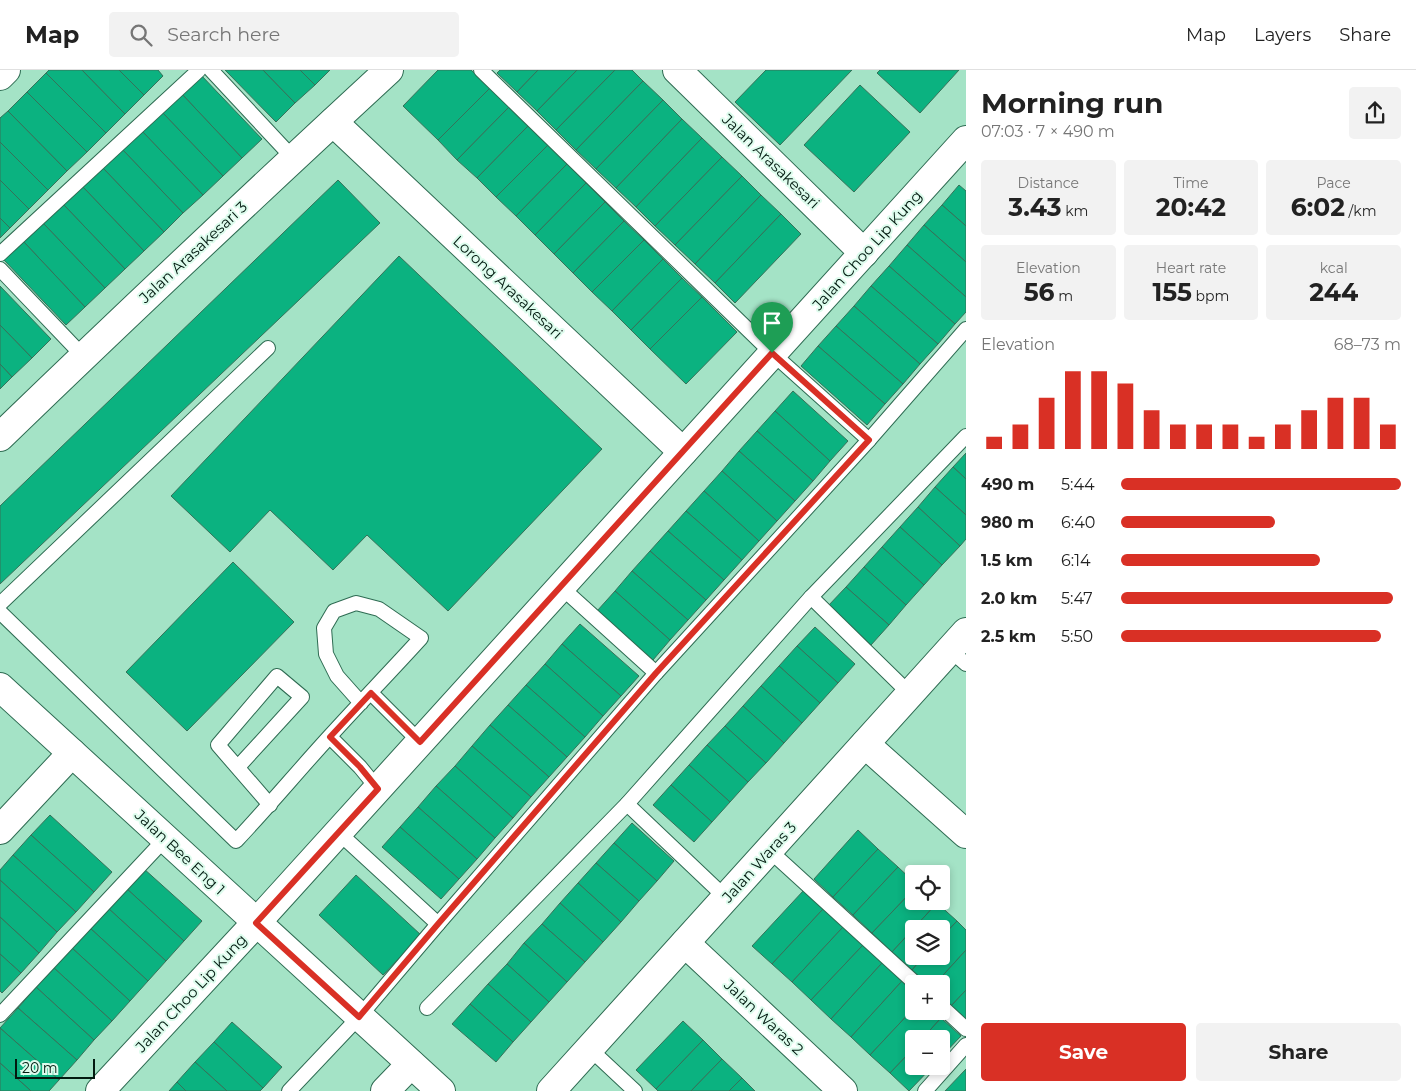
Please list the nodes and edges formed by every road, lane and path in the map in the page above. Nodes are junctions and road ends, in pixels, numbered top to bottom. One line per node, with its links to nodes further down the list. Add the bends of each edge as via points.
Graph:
1 (6, 70): 7 (street)
2 (199, 70): 12 (lane)
3 (211, 70): 10 (lane)
4 (389, 70): 8 (street, Jalan Arasakesari 3)
5 (481, 70): 16 (lane)
6 (677, 70): 11 (street, Jalan Arasakesari)
7 (0, 76)
8 (333, 122): 10 (street, Jalan Arasakesari 3); 21 (street, Lorong Arasakesari)
9 (966, 140): 11 (street, Jalan Choo Lip Kung)
10 (293, 158): 17 (street, Jalan Arasakesari 3)
11 (864, 253): 16 (street, Jalan Choo Lip Kung)
12 (0, 254)
13 (0, 269): 17 (lane)
14 (966, 329): 20 (lane)
15 (268, 348): 24 (lane)
16 (772, 353): 20 (lane); 21 (street, Jalan Choo Lip Kung)
17 (83, 356): 19 (street, Jalan Arasakesari 3)
18 (966, 436): 23 (lane)
19 (0, 437)
20 (869, 440): 27 (lane)
21 (683, 452): 22 (street, Jalan Choo Lip Kung)
22 (561, 587): 27 (lane); 32 (street, Jalan Choo Lip Kung)
23 (811, 597): 29 (lane); 37 (lane)
24 (0, 604)
25 (0, 612): 38 (lane, via 236,841)
26 (961, 649): 29 (street, Jalan Waras 3)
27 (656, 673): 46 (lane)
28 (0, 687): 34 (street, Jalan Bee Eng 1)
29 (910, 694): 33 (street, Jalan Waras 3)
30 (366, 698): 30 (lane, via 338,676 326,654 324,628 334,611 356,603 379,609 421,638); 31 (lane); 32 (lane)
31 (330, 737): 36 (lane); 38 (lane)
32 (420, 742): 36 (street, Jalan Choo Lip Kung)
33 (866, 744): 41 (street); 43 (street, Jalan Waras 3)
34 (72, 753): 39 (street); 42 (street, Jalan Bee Eng 1)
35 (238, 767): 35 (lane, via 218,745 277,676 302,697); 38 (lane)
36 (378, 789): 40 (street, Jalan Choo Lip Kung)
37 (627, 804): 44 (lane); 49 (lane)
38 (270, 805)
39 (0, 830)
40 (338, 832): 45 (street, Jalan Choo Lip Kung); 46 (lane)
41 (966, 834)
42 (165, 839): 45 (street, Jalan Bee Eng 1); 51 (lane)
43 (769, 850): 44 (street, Jalan Waras 3); 48 (lane)
44 (726, 898): 47 (street, Jalan Waras 3)
45 (256, 923): 52 (street, Jalan Bee Eng 1); 57 (street, Jalan Choo Lip Kung)
46 (438, 924): 52 (lane)
47 (685, 943): 55 (street, Jalan Waras 3); 63 (street, Jalan Waras 2)
48 (906, 975)
49 (427, 1008)
50 (950, 1014): 53 (lane)
51 (0, 1015)
52 (359, 1017): 56 (street, Jalan Bee Eng 1); 58 (lane)
53 (966, 1028)
54 (966, 1045): 64 (lane)
55 (590, 1049): 61 (street, Jalan Waras 3); 62 (lane)
56 (410, 1064): 59 (street); 60 (street, Jalan Bee Eng 1)
57 (100, 1091)
58 (289, 1091)
59 (385, 1091)
60 (441, 1091)
61 (551, 1091)
62 (635, 1091)
63 (842, 1091)
64 (924, 1091)

